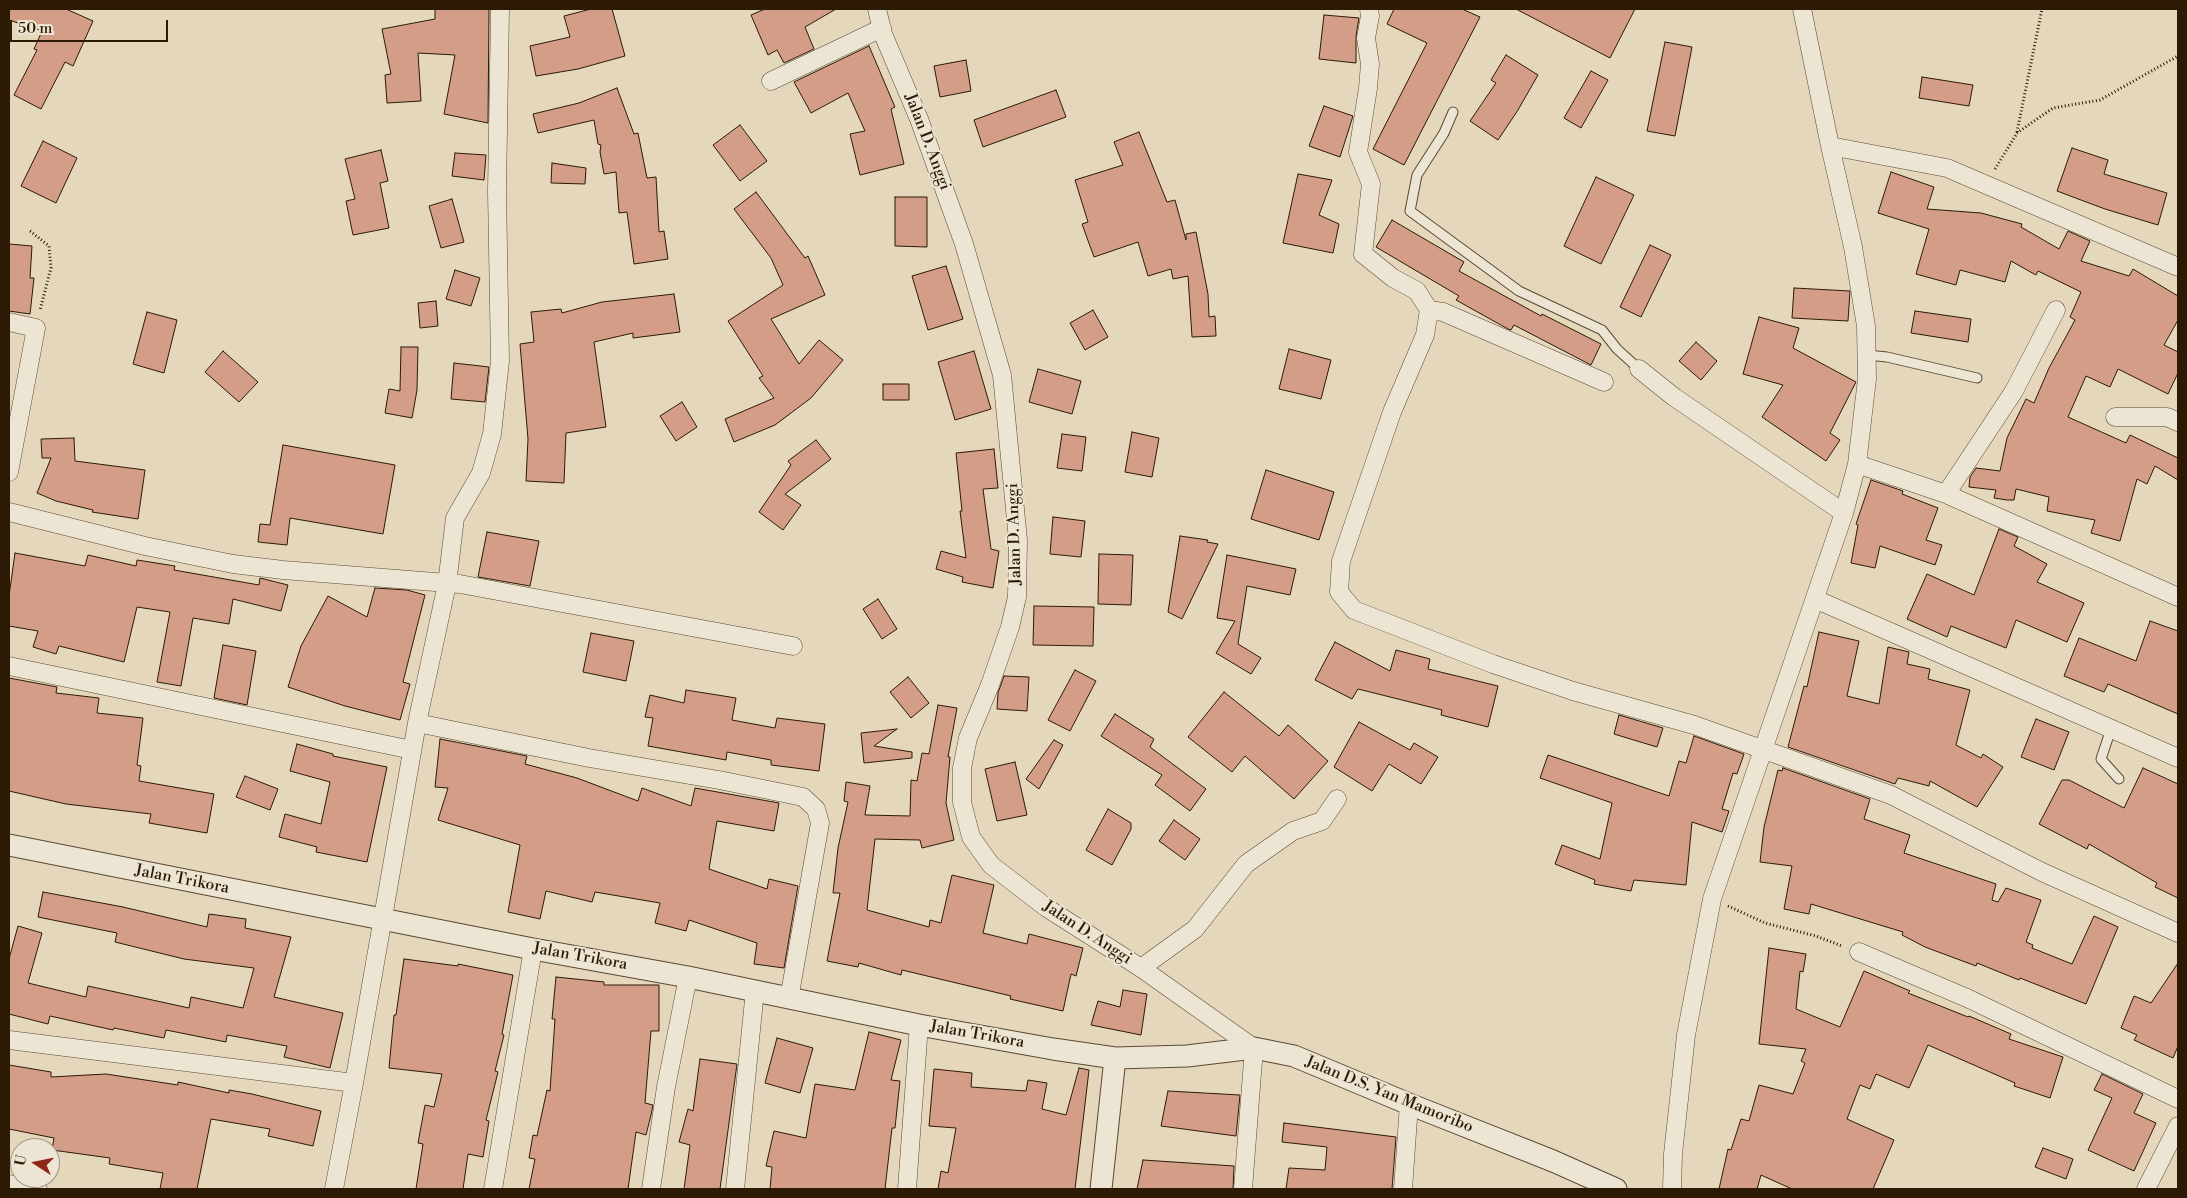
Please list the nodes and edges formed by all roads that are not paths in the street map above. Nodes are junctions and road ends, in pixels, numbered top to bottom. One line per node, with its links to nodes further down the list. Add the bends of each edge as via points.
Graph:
1 (500, 9): 24 (street, via 497,191 500,361 492,434 481,474 455,518)
2 (877, 9): 5 (street, Jalan D. Anggi)
3 (1368, 9): 10 (street, via 1366,38 1370,64 1358,152 1371,184 1363,254 1417,292)
4 (1802, 9): 8 (street)
5 (882, 28): 6 (street); 41 (street, Jalan D. Anggi, via 964,244 1002,375 1018,540 1017,597 990,686 968,738 962,768 962,802 966,820 971,837 990,865 1047,908)
6 (771, 81)
7 (1453, 112): 14 (lane, via 1444,133 1417,175 1410,211 1519,291 1602,330)
8 (1830, 146): 9 (street, via 1947,168); 13 (street, via 1854,247 1866,326)
9 (2178, 267)
10 (1429, 310): 16 (street, via 1443,312); 31 (street, via 1424,335 1392,412 1356,514 1341,562 1339,592 1354,610 1492,664)
11 (2056, 310): 21 (street, via 2014,392)
12 (9, 322): 20 (street, via 36,328)
13 (1866, 355): 15 (lane); 19 (street, via 1867,379)
14 (1639, 369): 23 (street, via 1674,397)
15 (1977, 378)
16 (1604, 382)
17 (2115, 417): 18 (street, via 2167,417)
18 (2178, 422)
19 (1857, 464): 21 (street); 23 (street)
20 (9, 472)
21 (1946, 494): 25 (street)
22 (9, 512): 24 (street, via 233,564)
23 (1844, 513): 26 (street)
24 (446, 584): 27 (street); 29 (street)
25 (2178, 597)
26 (1815, 599): 30 (street); 31 (street)
27 (794, 646)
28 (9, 666): 32 (street)
29 (416, 724): 32 (street); 44 (street, via 803,797 816,809 820,823)
30 (2111, 729): 33 (street); 34 (lane, via 2100,759)
31 (1763, 748): 38 (street, via 1891,795 2042,872); 65 (street, via 1712,898 1686,1035 1672,1154)
32 (412, 750): 37 (street)
33 (2178, 758)
34 (2119, 779)
35 (1337, 799): 41 (street, via 1322,821 1293,831 1246,864 1195,929)
36 (9, 845): 37 (street, Jalan Trikora)
37 (383, 920): 39 (street, Jalan Trikora); 50 (street)
38 (2178, 933)
39 (533, 949): 42 (street, Jalan Trikora); 57 (street)
40 (1859, 952): 51 (street, via 1967,998)
41 (1141, 968): 47 (street, Jalan D. Anggi)
42 (688, 977): 43 (street, Jalan Trikora); 58 (street, via 666,1087)
43 (755, 990): 44 (street, Jalan Trikora); 59 (street)
44 (789, 999): 45 (street, Jalan Trikora)
45 (919, 1025): 49 (street, Jalan Trikora); 60 (street)
46 (9, 1040): 50 (street)
47 (1254, 1048): 48 (street, Jalan D.S. Yan Mamoribo); 52 (street, Jalan D.S. Yan Mamoribo, via 1294,1056); 62 (street)
48 (1152, 1057): 49 (street, Jalan Trikora)
49 (1115, 1058): 61 (street)
50 (354, 1083): 56 (street)
51 (2178, 1099)
52 (1409, 1104): 63 (street); 64 (street, Jalan D.S. Yan Mamoribo)
53 (2178, 1126): 66 (street)
54 (9, 1184): 55 (street)
55 (38, 1189)
56 (334, 1189)
57 (493, 1189)
58 (651, 1189)
59 (735, 1189)
60 (908, 1189)
61 (1101, 1189)
62 (1244, 1189)
63 (1403, 1189)
64 (1616, 1189)
65 (1672, 1189)
66 (2146, 1189)

